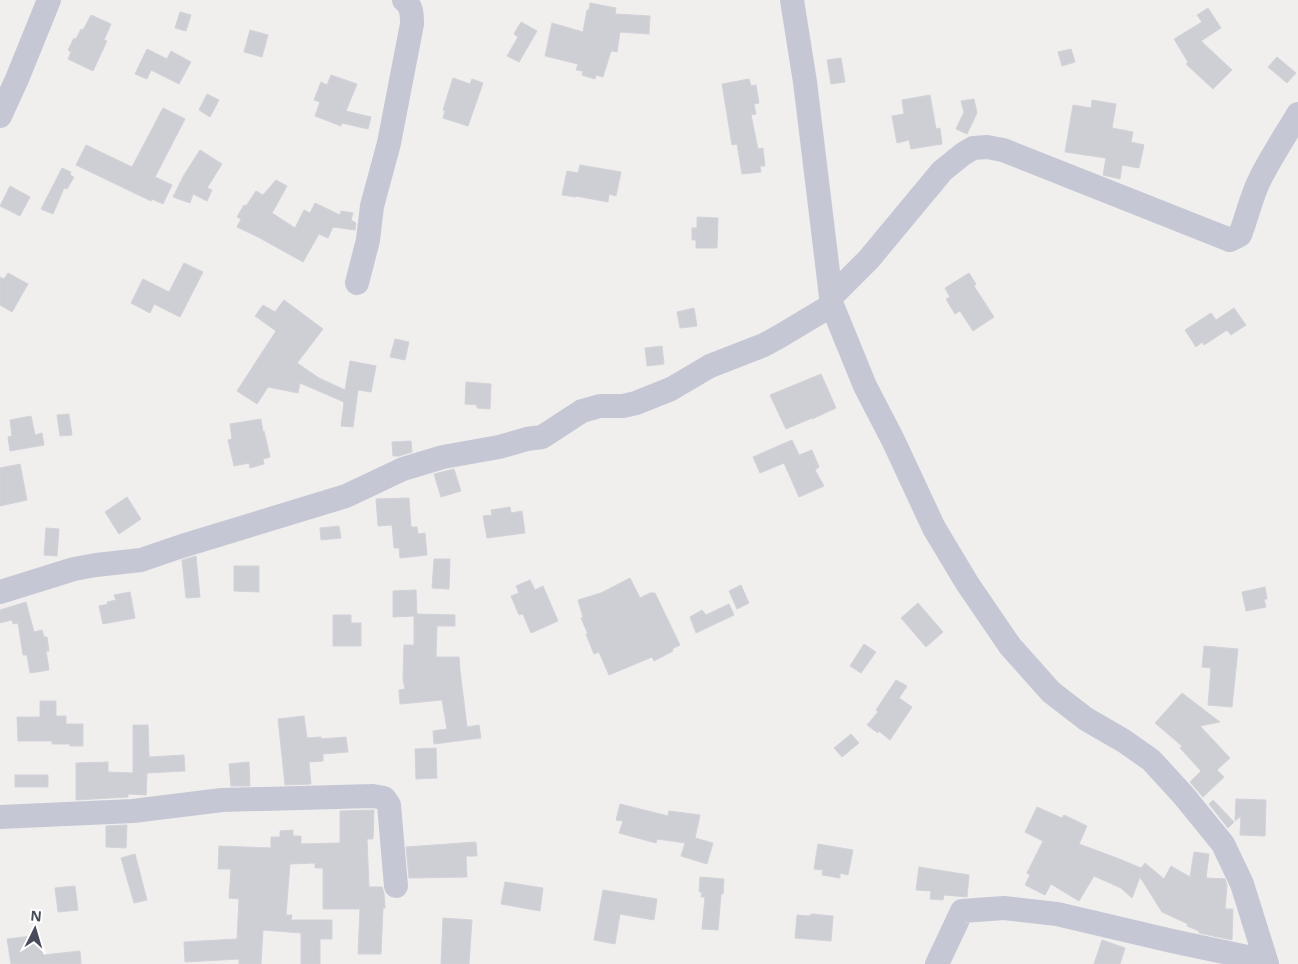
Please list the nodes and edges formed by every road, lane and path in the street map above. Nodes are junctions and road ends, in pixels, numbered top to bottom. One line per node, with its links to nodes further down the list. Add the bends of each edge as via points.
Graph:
1 (50, 0): 5 (street)
2 (404, 0): 6 (street, via 411,8 412,24)
3 (792, 0): 7 (street)
4 (1298, 114): 7 (street, via 1260,179 1240,235 1230,240 1003,150 973,148 942,172)
5 (0, 116)
6 (358, 283)
7 (831, 301): 8 (street, via 782,335 710,366 671,388 636,403 582,411 542,437 443,456 403,469 346,496 141,560 81,568); 11 (street, via 865,386 934,528 967,583 1010,646 1050,692 1151,760 1223,844 1242,884)
8 (0, 592)
9 (0, 817): 10 (street, via 133,811 222,800 373,796 384,798 389,805)
10 (396, 886)
11 (1267, 963): 12 (street, via 1057,914 1004,908 962,911)
12 (937, 964)

